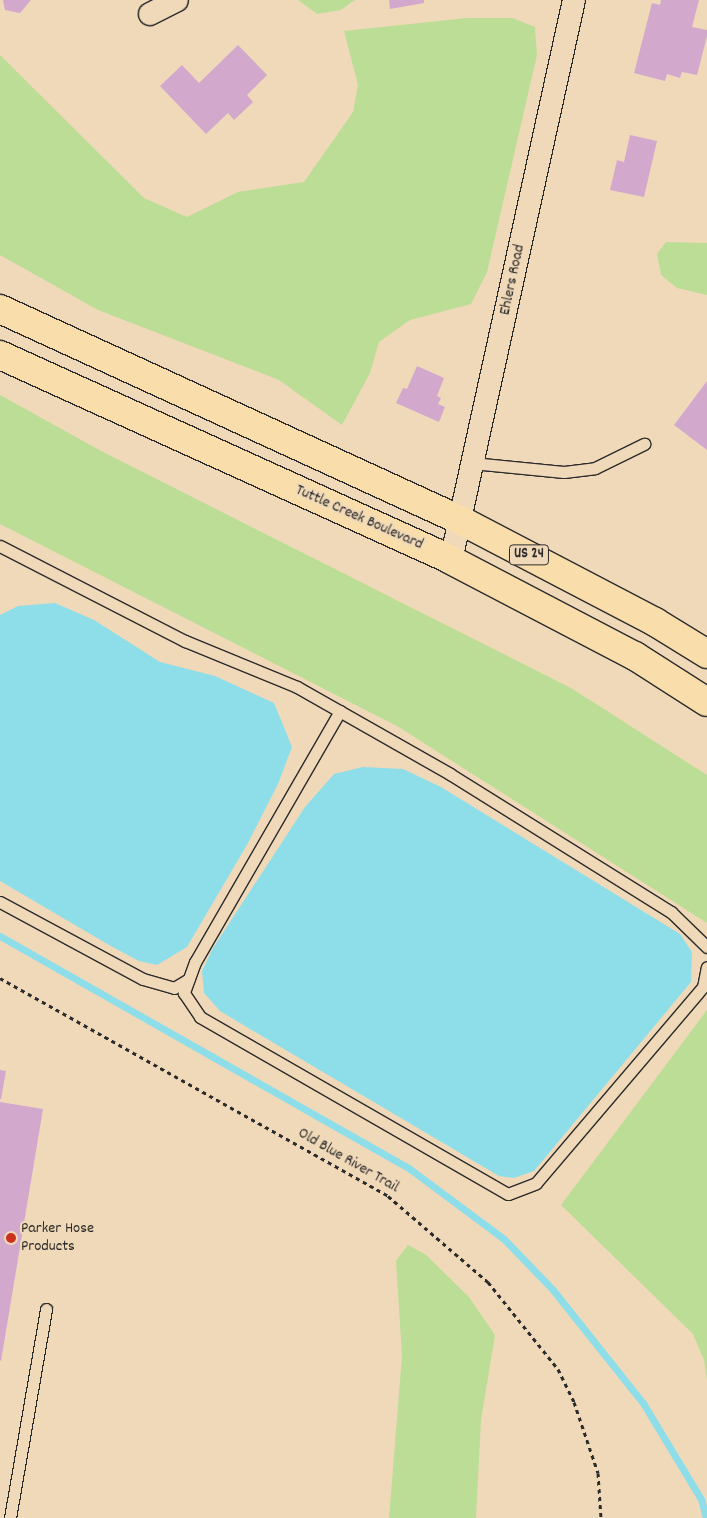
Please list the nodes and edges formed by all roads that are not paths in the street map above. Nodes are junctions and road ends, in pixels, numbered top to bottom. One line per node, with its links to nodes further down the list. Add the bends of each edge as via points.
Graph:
1 (177, 0): 3 (street)
2 (574, 0): 7 (street, Ehlers Road)
3 (150, 14)
4 (0, 309): 8 (highway, US 24)
5 (0, 355): 10 (highway, Tuttle Creek Boulevard / US 24)
6 (644, 444): 7 (lane, via 595,468 564,472)
7 (472, 463): 8 (street, Ehlers Road)
8 (460, 520): 10 (street, Ehlers Road); 11 (highway, US 24, via 655,622)
9 (0, 546): 13 (lane, via 185,641 297,687)
10 (451, 560): 12 (highway, Tuttle Creek Boulevard / US 24, via 635,656)
11 (707, 654)
12 (707, 702)
13 (340, 711): 15 (lane, via 450,774 671,912); 17 (lane, via 195,962)
14 (0, 902): 17 (lane, via 143,979 174,988)
15 (707, 947)
16 (707, 966): 17 (lane, via 704,987 536,1183 508,1194 200,1016 184,992)
17 (189, 979)
18 (46, 1310): 19 (lane)
19 (10, 1518)

